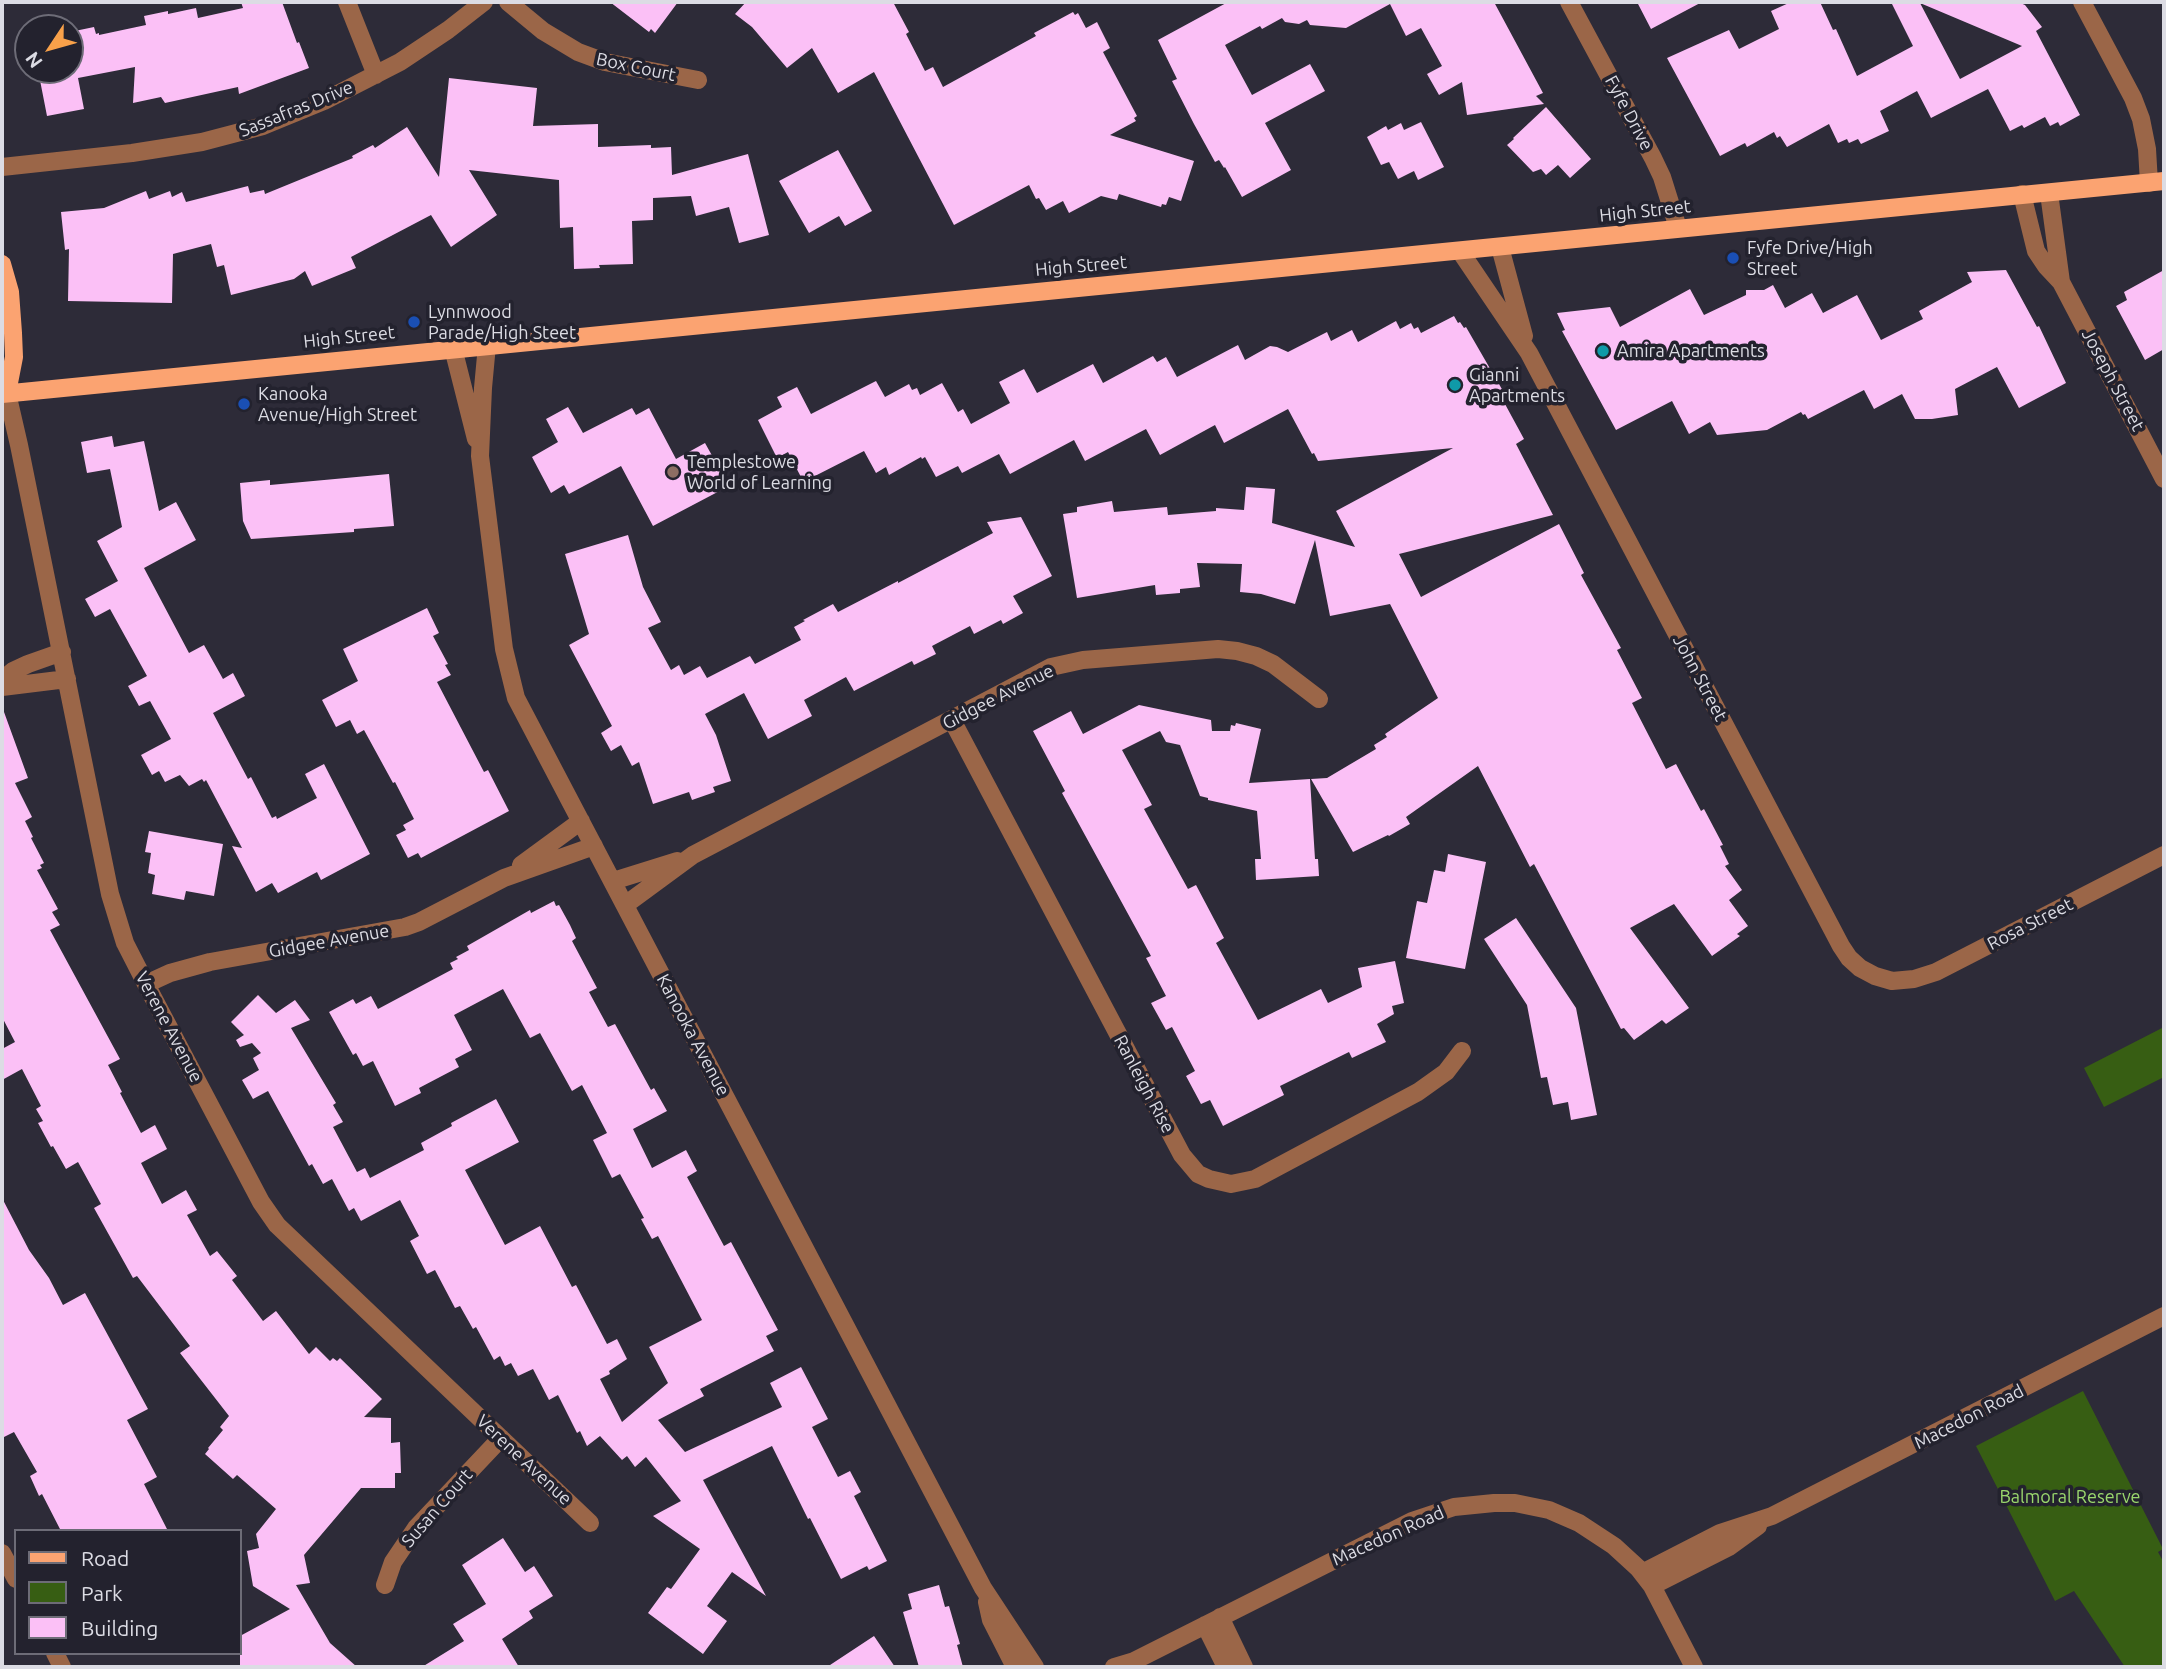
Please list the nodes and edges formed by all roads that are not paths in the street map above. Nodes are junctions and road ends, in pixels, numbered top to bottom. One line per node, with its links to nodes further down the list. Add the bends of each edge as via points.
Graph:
1 (347, 2): 6 (street)
2 (484, 2): 6 (street, Sassafras Drive)
3 (508, 2): 7 (street, Box Court, via 578,52 605,62)
4 (1569, 2): 12 (street, Fyfe Drive, via 1653,158)
5 (2082, 2): 9 (street, via 2133,98)
6 (376, 75): 8 (street, Sassafras Drive, via 263,125 202,142)
7 (698, 80)
8 (2, 167)
9 (2157, 182): 10 (main road, High Street)
10 (2049, 192): 11 (main road, High Street); 16 (street, Joseph Street)
11 (2022, 194): 12 (main road, High Street); 16 (street, Joseph Street, via 2036,251)
12 (1678, 228): 13 (main road, High Street)
13 (1500, 247): 14 (main road, High Street); 19 (street, John Street)
14 (1460, 251): 17 (main road, High Street); 19 (street, John Street)
15 (2, 264): 20 (main road, via 10,292 14,357)
16 (2061, 282): 22 (street, Joseph Street)
17 (487, 345): 18 (main road, High Street); 21 (street, Kanooka Avenue)
18 (453, 348): 20 (main road, High Street); 21 (street, Kanooka Avenue)
19 (1529, 353): 36 (street, John Street, via 1841,946 1860,968)
20 (4, 390): 23 (street, Verene Avenue)
21 (481, 456): 29 (street, Kanooka Avenue, via 512,686)
22 (2164, 479)
23 (62, 652): 24 (street, Verene Avenue); 25 (street, via 13,671)
24 (67, 679): 26 (street); 37 (street, Verene Avenue, via 110,894 125,943)
25 (2, 680)
26 (2, 687)
27 (1319, 699): 28 (street, Gidgee Avenue, via 1273,664 1218,649 1083,660 1052,667)
28 (952, 720): 31 (street, Gidgee Avenue); 38 (street, Ranleigh Rise, via 1170,1135 1198,1174 1231,1184 1255,1178 1418,1092 1446,1072)
29 (580, 821): 30 (street, Kanooka Avenue); 33 (street, Gidgee Avenue)
30 (594, 846): 33 (street, Gidgee Avenue); 34 (street, Kanooka Avenue)
31 (693, 855): 34 (street, Gidgee Avenue); 35 (street, Gidgee Avenue)
32 (2164, 855): 36 (street, Rosa Street, via 1936,972)
33 (504, 878): 37 (street, Gidgee Avenue, via 405,926 210,962)
34 (613, 881): 35 (street, Kanooka Avenue)
35 (625, 905): 46 (street, Kanooka Avenue)
36 (1892, 981)
37 (146, 984): 40 (street, Verene Avenue, via 270,1215)
38 (1462, 1051)
39 (2164, 1317): 44 (street, Macedon Road, via 1773,1516 1720,1533)
40 (501, 1438): 41 (street, Verene Avenue); 45 (street, Susan Court, via 416,1528 393,1562)
41 (590, 1523)
42 (2, 1553): 43 (street)
43 (14, 1575)
44 (1647, 1580): 47 (street, Macedon Road, via 1628,1557 1565,1516 1515,1503 1473,1504 1412,1521); 54 (street)
45 (385, 1585)
46 (983, 1588): 49 (street, Kanooka Avenue, via 991,1620); 50 (street, Kanooka Avenue)
47 (1212, 1621): 48 (street, Macedon Road); 52 (street); 53 (street)
48 (1130, 1664): 51 (street, Macedon Road)
49 (1015, 1667)
50 (1035, 1667)
51 (1114, 1667)
52 (1226, 1667)
53 (1244, 1667)
54 (1694, 1667)

